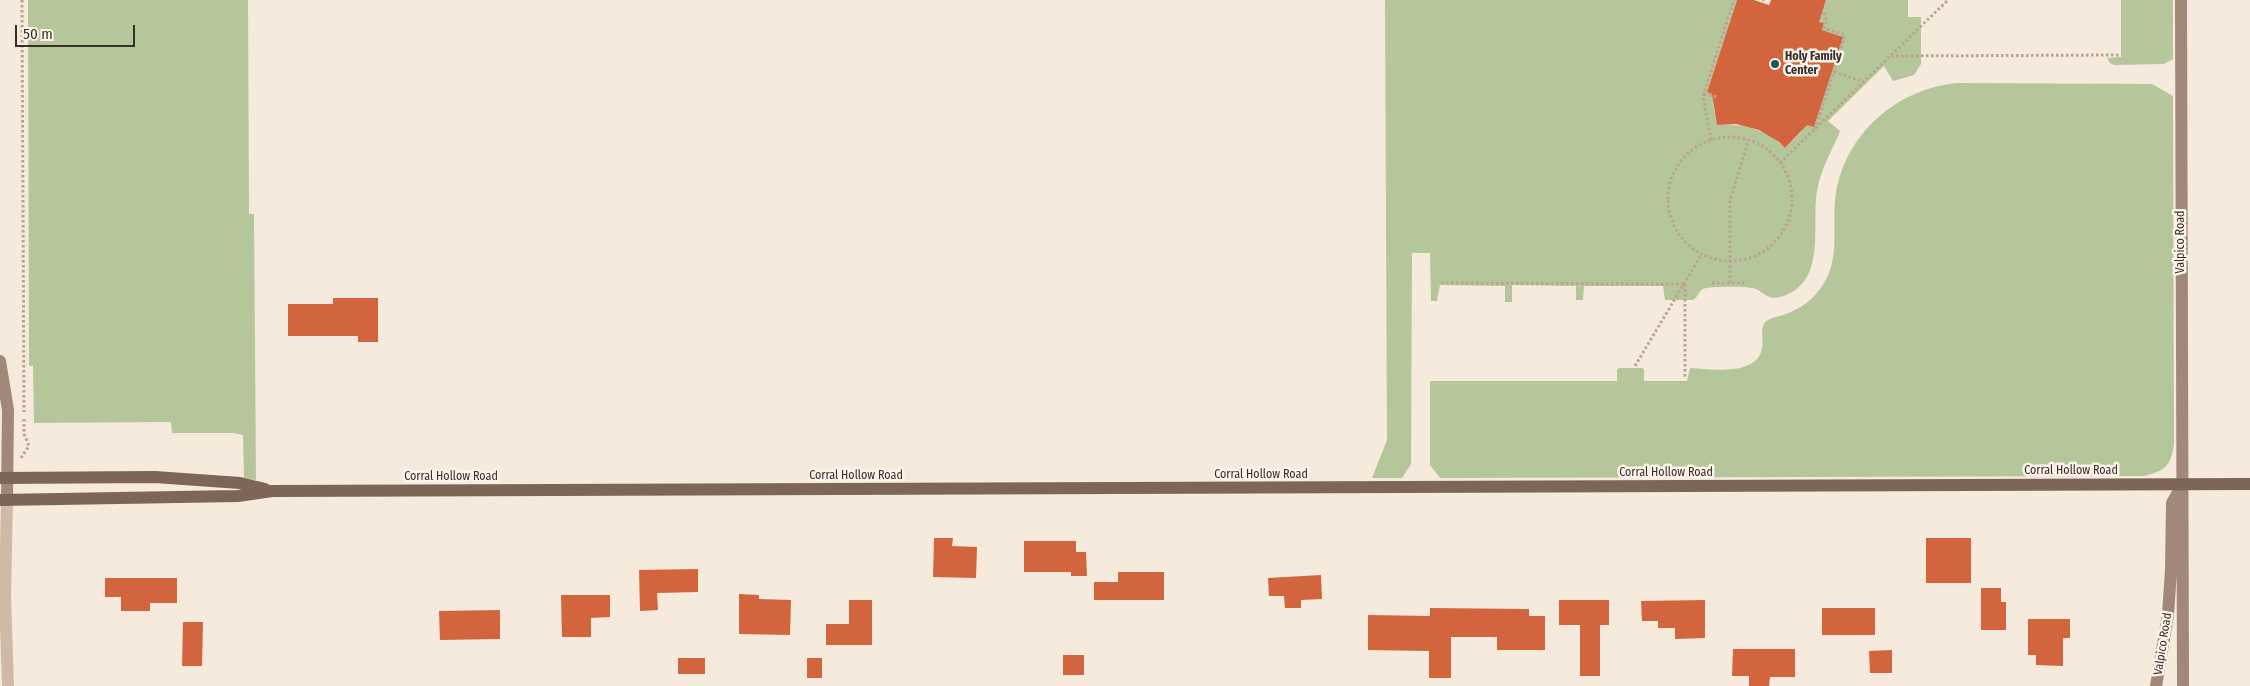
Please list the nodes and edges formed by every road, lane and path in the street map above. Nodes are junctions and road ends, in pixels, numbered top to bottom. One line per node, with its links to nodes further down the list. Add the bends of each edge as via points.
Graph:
1 (22, 0): 28 (path, via 24,434)
2 (1734, 0): 12 (path)
3 (1762, 0): 4 (path)
4 (1766, 0)
5 (1948, 0): 9 (path)
6 (2181, 0): 30 (main road, Valpico Road)
7 (1823, 10): 10 (path, via 1827,21 1824,28 1846,36)
8 (2119, 55): 9 (path)
9 (1891, 56): 11 (path)
10 (1834, 72): 11 (path); 14 (path)
11 (1864, 82): 14 (path)
12 (1704, 94): 13 (path); 16 (path)
13 (1717, 98)
14 (1815, 129): 17 (path)
15 (1748, 139): 16 (path, via 1727,137); 17 (path, via 1768,149); 19 (path, via 1730,200)
16 (1711, 140): 18 (path, via 1689,152 1676,168 1669,187 1669,207 1674,226 1685,242)
17 (1780, 163): 19 (path, via 1791,185 1792,206 1787,226 1775,242 1759,254)
18 (1701, 254): 19 (path); 24 (path)
19 (1730, 262): 22 (path)
20 (1441, 283): 24 (path)
21 (1712, 283): 22 (path)
22 (1730, 283): 23 (path)
23 (1748, 283)
24 (1685, 284): 26 (path); 27 (path)
25 (0, 361): 29 (main road, via 8,410)
26 (1635, 366)
27 (1685, 378)
28 (29, 446)
29 (4, 478): 32 (main road, Corral Hollow Road, via 164,477 240,483); 33 (main road)
30 (2182, 484): 31 (main road, Corral Hollow Road); 32 (main road, Corral Hollow Road); 35 (main road, Valpico Road, via 2172,504 2168,615); 36 (main road, Valpico Road)
31 (2250, 484)
32 (272, 490): 33 (main road, Corral Hollow Road, via 238,496)
33 (3, 500): 34 (street)
34 (8, 686)
35 (2156, 686)
36 (2183, 686)

